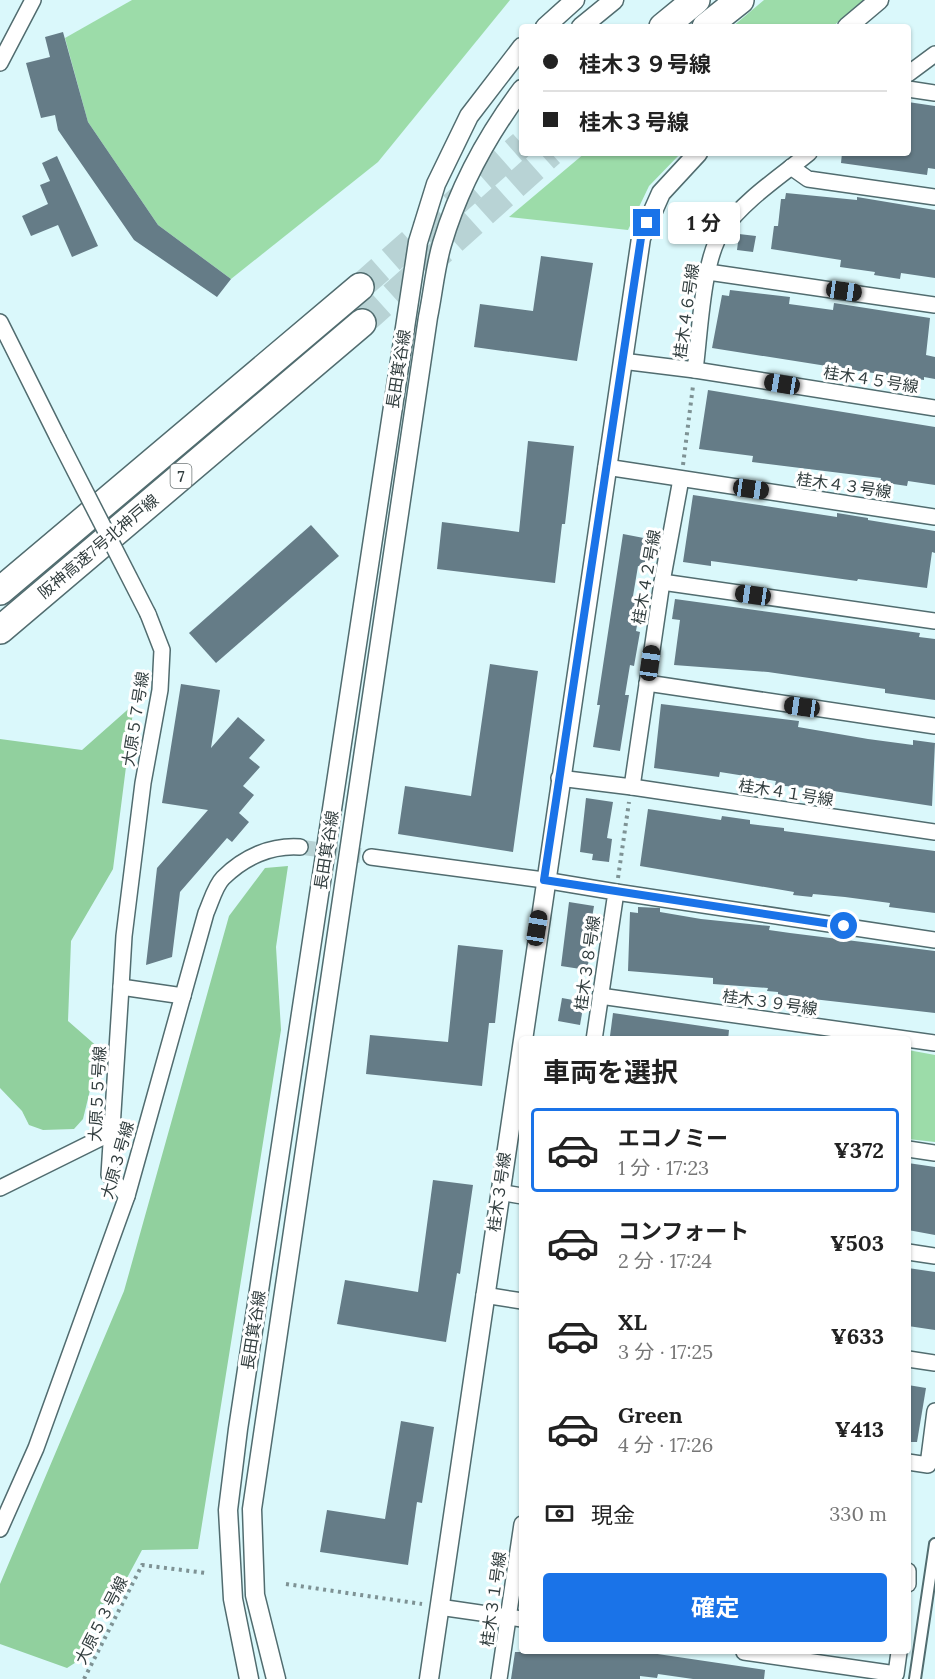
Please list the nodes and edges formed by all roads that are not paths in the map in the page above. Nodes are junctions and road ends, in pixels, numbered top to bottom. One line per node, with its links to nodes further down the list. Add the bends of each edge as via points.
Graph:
1 (33, 0): 14 (street)
2 (575, 0): 7 (street)
3 (614, 0): 8 (street)
4 (696, 0): 9 (highway)
5 (740, 0): 10 (highway)
6 (879, 0): 11 (street)
7 (547, 24)
8 (585, 24)
9 (667, 24)
10 (710, 24)
11 (851, 24)
12 (519, 51): 79 (street, 長田箕谷線, via 469,116 436,184 418,242 229,1498 233,1599)
13 (935, 54): 15 (street)
14 (0, 63)
15 (911, 72)
16 (911, 89): 18 (street)
17 (519, 93): 80 (street, 長田箕谷線, via 495,124 462,188 441,246 428,317 252,1509 255,1595)
18 (935, 93)
19 (695, 156): 28 (street, 桂木３号線, via 661,193 641,238)
20 (805, 156): 21 (street, 桂木４６号線)
21 (791, 167): 22 (street, via 808,179); 23 (street, 桂木４６号線, via 722,231)
22 (935, 197)
23 (708, 272): 25 (street); 29 (street, 桂木４６号線)
24 (360, 287): 35 (highway, 阪神高速7号北神戸線 / 7)
25 (935, 304)
26 (0, 322): 48 (street, 大原５７号線, bridge, via 148,614 162,650 160,690 143,783 124,936)
27 (362, 323): 37 (highway, 阪神高速7号北神戸線 / 7)
28 (622, 361): 29 (street, 桂木４６号線); 31 (street, 桂木３号線)
29 (695, 370): 30 (street, 桂木４５号線)
30 (935, 408)
31 (606, 467): 32 (street, 桂木４３号線); 40 (street, 桂木３号線)
32 (681, 479): 33 (street, 桂木４３号線); 34 (street, 桂木４２号線)
33 (935, 517)
34 (662, 582): 36 (street); 38 (street, 桂木４２号線)
35 (0, 591)
36 (935, 621)
37 (0, 630)
38 (647, 684): 39 (street); 41 (street, 桂木４２号線)
39 (935, 726)
40 (559, 778): 41 (street); 45 (street, 桂木３号線)
41 (632, 787): 42 (street, 桂木４１号線)
42 (935, 832)
43 (300, 847): 49 (street, 大原３号線, via 283,846 253,855 222,879 206,913)
44 (371, 857): 45 (street)
45 (544, 880): 46 (street); 51 (street, 桂木３号線)
46 (616, 892): 47 (street); 50 (street, 桂木３８号線)
47 (935, 940)
48 (121, 987): 49 (street); 57 (street, 大原５５号線)
49 (183, 996): 63 (street, 大原３号線)
50 (600, 996): 52 (street, 桂木３８号線); 53 (street, 桂木３９号線)
51 (522, 1036)
52 (595, 1036)
53 (885, 1036)
54 (911, 1040): 55 (street, 桂木３９号線)
55 (935, 1043)
56 (519, 1053): 61 (street, 桂木３号線)
57 (113, 1132): 60 (street); 63 (street, 大原５５号線, via 109,1175)
58 (911, 1149): 59 (street)
59 (935, 1153)
60 (0, 1188)
61 (499, 1192): 62 (street); 66 (street, 桂木３号線)
62 (519, 1195)
63 (127, 1196): 72 (street, 大原３号線, via 36,1448)
64 (911, 1252): 65 (street)
65 (935, 1256)
66 (484, 1295): 67 (street); 75 (street, 桂木３号線)
67 (519, 1301)
68 (911, 1359): 69 (street)
69 (935, 1363)
70 (935, 1411): 71 (street, via 928,1466)
71 (911, 1463)
72 (0, 1529)
73 (935, 1544): 83 (street)
74 (519, 1564): 76 (street, 桂木３１号線)
75 (439, 1607): 76 (street); 81 (street, 桂木３号線)
76 (515, 1618): 82 (street, 桂木３１号線)
77 (758, 1654): 78 (street, via 896,1674)
78 (899, 1654)
79 (249, 1679)
80 (276, 1679)
81 (429, 1679)
82 (499, 1679)
83 (915, 1679)

